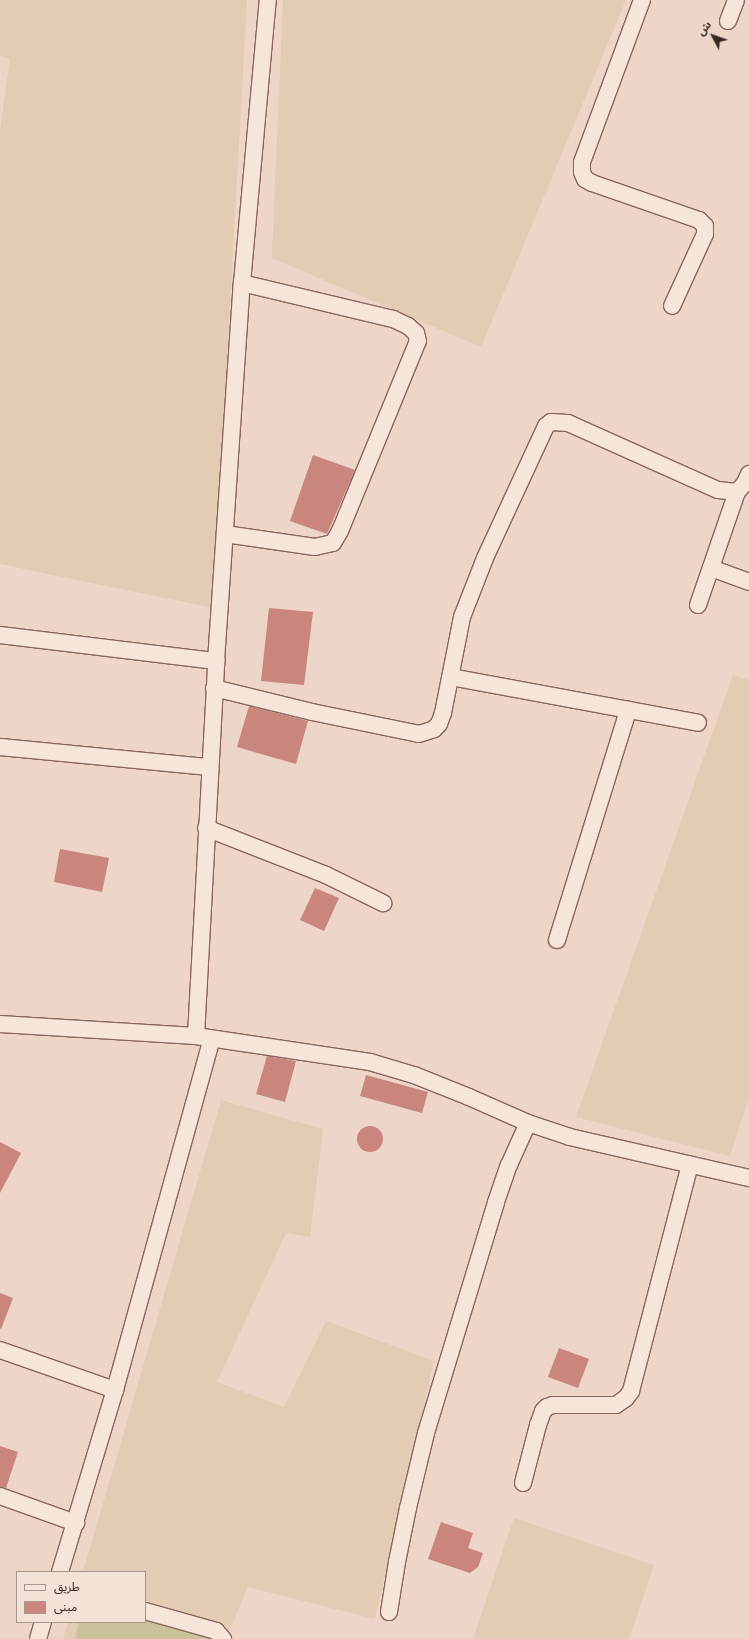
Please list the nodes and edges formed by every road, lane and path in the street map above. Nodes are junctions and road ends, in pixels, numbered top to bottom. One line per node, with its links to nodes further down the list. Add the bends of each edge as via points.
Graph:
1 (268, 0): 5 (street)
2 (642, 0): 6 (street, via 582,162 582,172 585,179 592,183 699,220 705,226 706,234)
3 (736, 0): 4 (street)
4 (728, 21)
5 (242, 283): 9 (street); 9 (street, via 393,319 416,333 418,341 333,543 315,548)
6 (672, 306)
7 (749, 474): 8 (street, via 746,483)
8 (737, 492): 10 (street); 15 (street, via 718,490 568,423 551,422 546,426 485,558 462,617)
9 (225, 534): 14 (street)
10 (711, 568): 11 (street); 12 (street)
11 (749, 582)
12 (698, 605)
13 (0, 634): 14 (street)
14 (216, 661): 16 (street)
15 (451, 677): 16 (street, via 439,724 434,729 419,734); 17 (street)
16 (214, 688): 20 (street)
17 (628, 710): 18 (street); 23 (street)
18 (698, 723)
19 (0, 747): 20 (street)
20 (209, 766): 21 (street)
21 (206, 828): 22 (street, via 326,875); 25 (street)
22 (383, 903)
23 (557, 940)
24 (0, 1024): 25 (street)
25 (196, 1036): 26 (street)
26 (212, 1039): 27 (street, via 376,1063 414,1075); 31 (street)
27 (528, 1123): 28 (street, via 570,1137); 37 (street, via 496,1202 426,1433 408,1508)
28 (690, 1165): 29 (street); 32 (street, via 631,1391 616,1405 547,1407 538,1425)
29 (749, 1178)
30 (0, 1350): 31 (street)
31 (115, 1390): 34 (street)
32 (523, 1483)
33 (0, 1496): 34 (street)
34 (76, 1523): 35 (street)
35 (60, 1571)
36 (146, 1611): 40 (street, via 216,1631)
37 (389, 1612)
38 (43, 1623): 39 (street)
39 (38, 1639)
40 (223, 1639)

